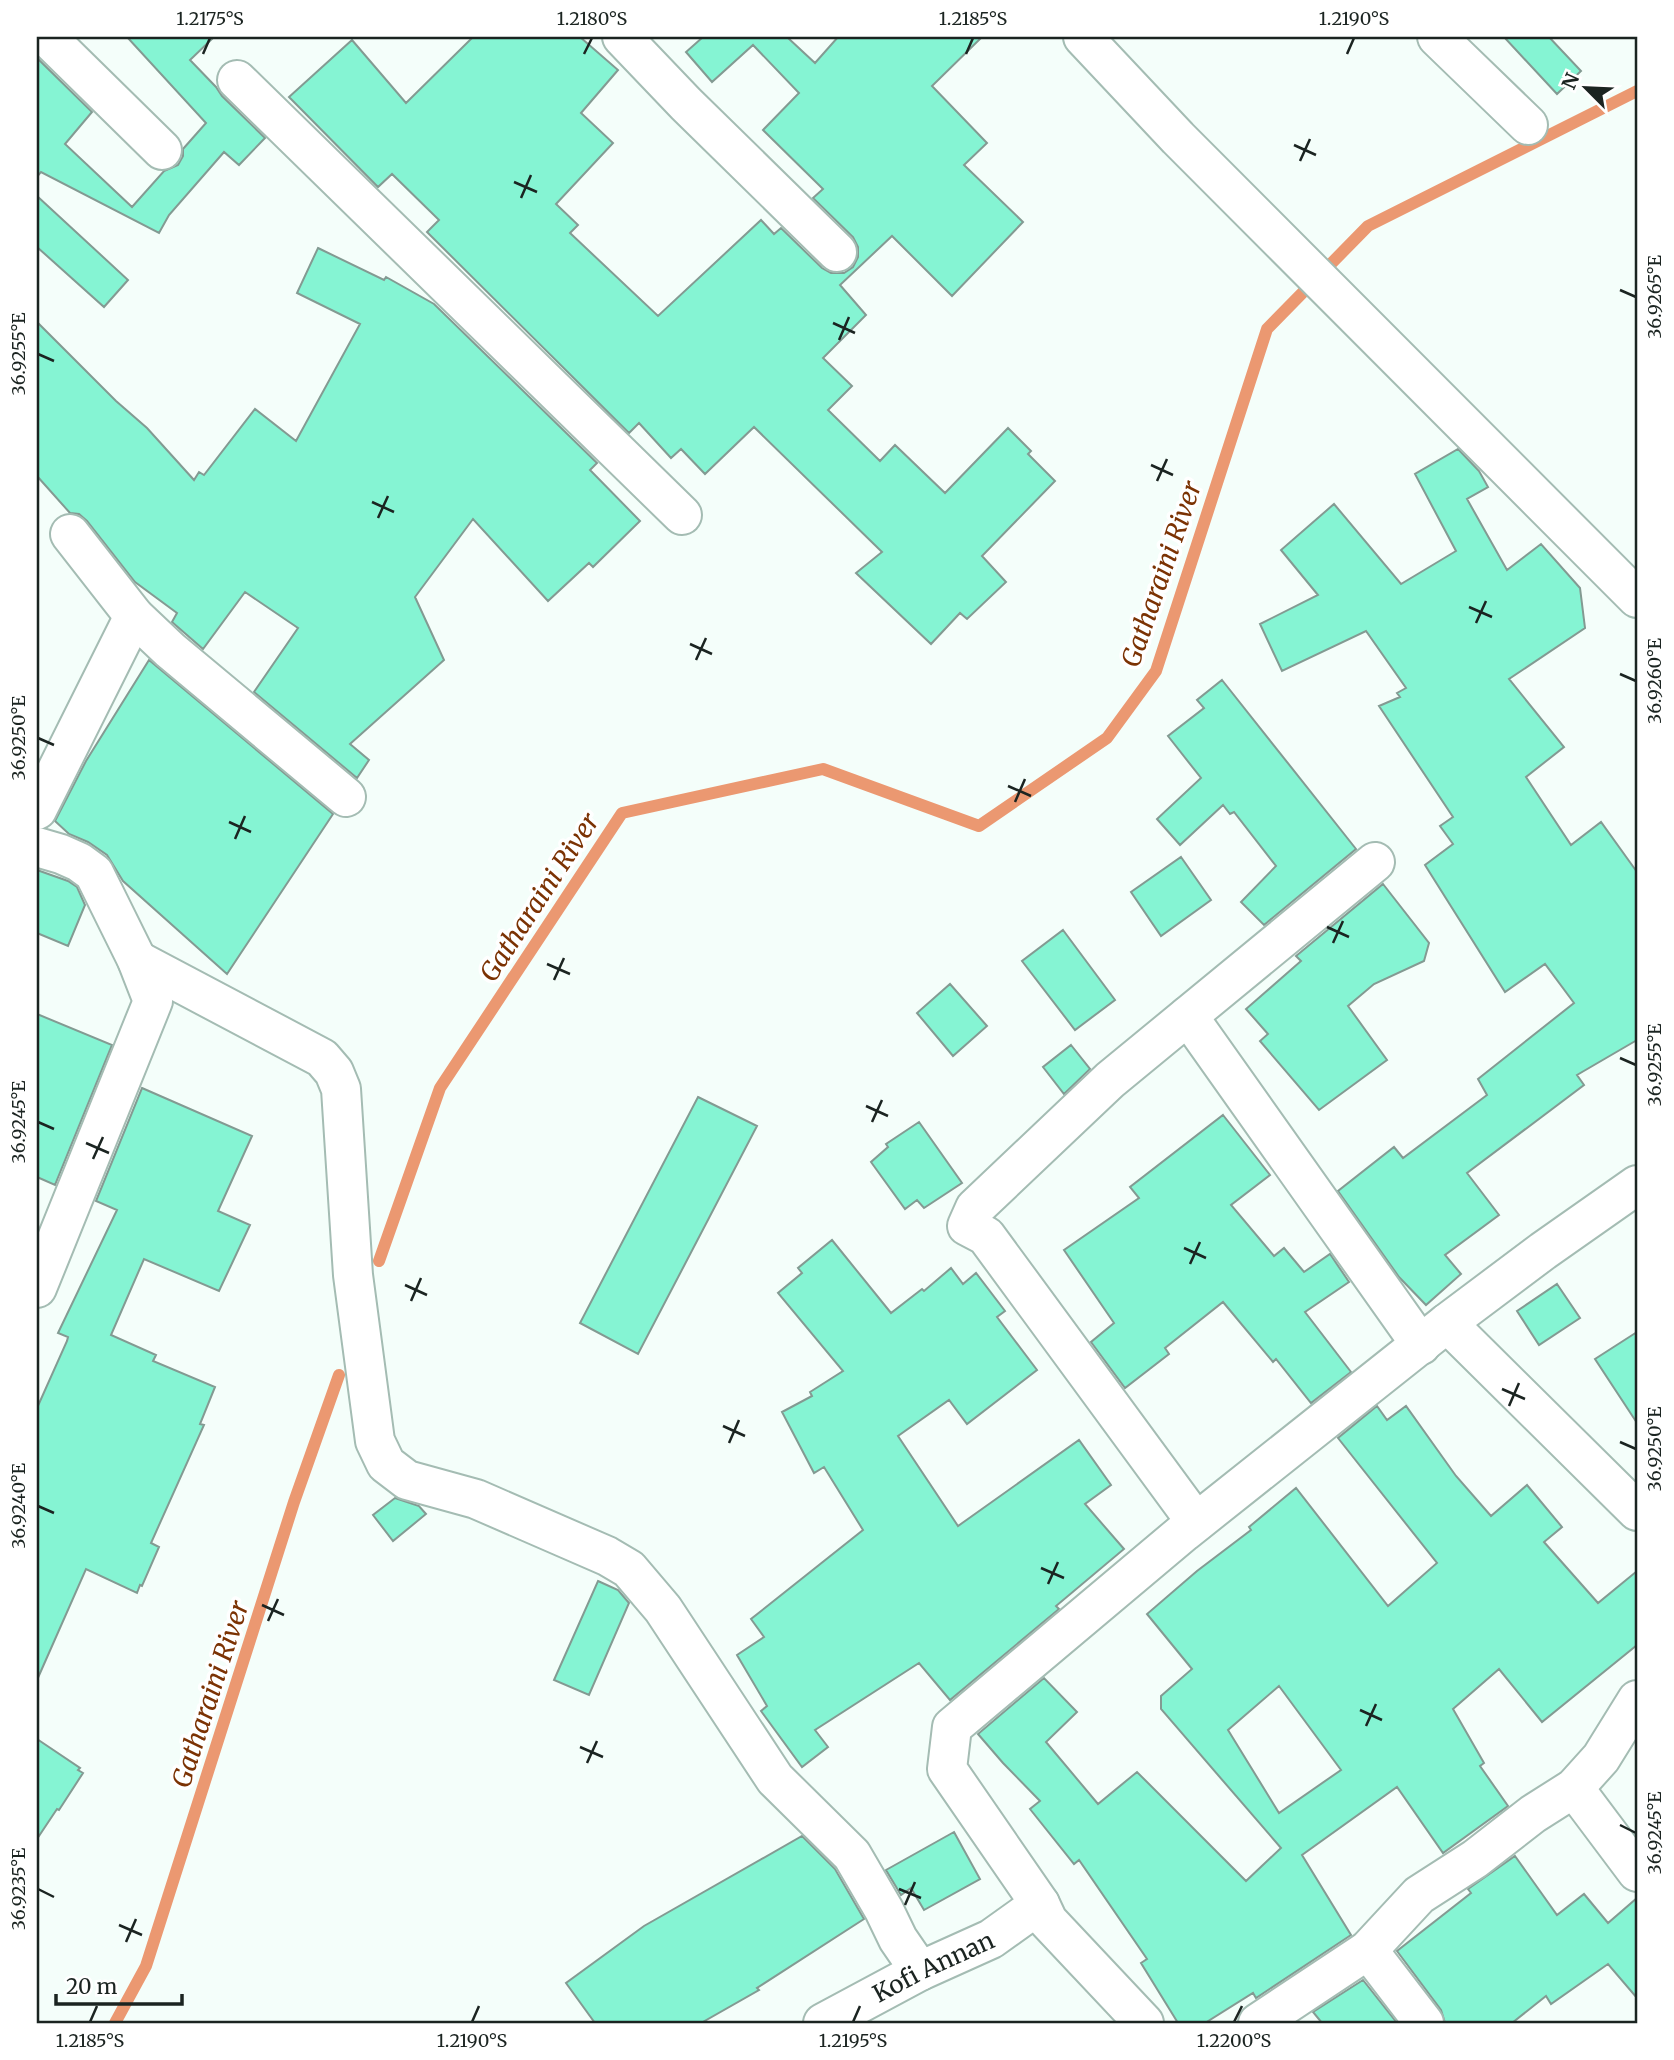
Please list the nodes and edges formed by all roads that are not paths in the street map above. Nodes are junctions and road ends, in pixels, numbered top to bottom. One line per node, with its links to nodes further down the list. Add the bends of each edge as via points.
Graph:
1 (47, 37): 7 (street)
2 (622, 37): 8 (street)
3 (1083, 37): 11 (street)
4 (1437, 37): 6 (street)
5 (237, 80): 9 (street)
6 (1528, 125)
7 (162, 150)
8 (837, 251)
9 (682, 515)
10 (71, 534): 12 (street)
11 (1637, 598)
12 (134, 616): 13 (street); 14 (street)
13 (346, 797)
14 (37, 810)
15 (37, 848): 17 (street, via 79,862 93,873)
16 (1375, 862): 18 (street)
17 (137, 960): 20 (street, via 153,1001); 29 (street, via 321,1058 334,1072 341,1089 353,1275 376,1441 386,1464 407,1480 476,1499 629,1569 663,1609 775,1779 852,1855)
18 (1188, 1016): 21 (street); 23 (street, via 1110,1080 975,1208 967,1226 986,1236)
19 (1637, 1185): 21 (street)
20 (37, 1289)
21 (1434, 1334): 22 (street); 23 (street)
22 (1637, 1511)
23 (1196, 1522): 27 (street, via 952,1727 947,1769)
24 (1637, 1700): 25 (street, via 1601,1758)
25 (1574, 1788): 26 (street); 28 (street, via 1419,1895)
26 (1637, 1872)
27 (1040, 1904): 29 (street, Kofi Annan, via 991,1939); 31 (street, via 1048,1921)
28 (1368, 1950): 32 (street); 33 (street)
29 (920, 1971): 30 (street, Kofi Annan)
30 (823, 2023)
31 (1144, 2023)
32 (1258, 2023)
33 (1424, 2023)

